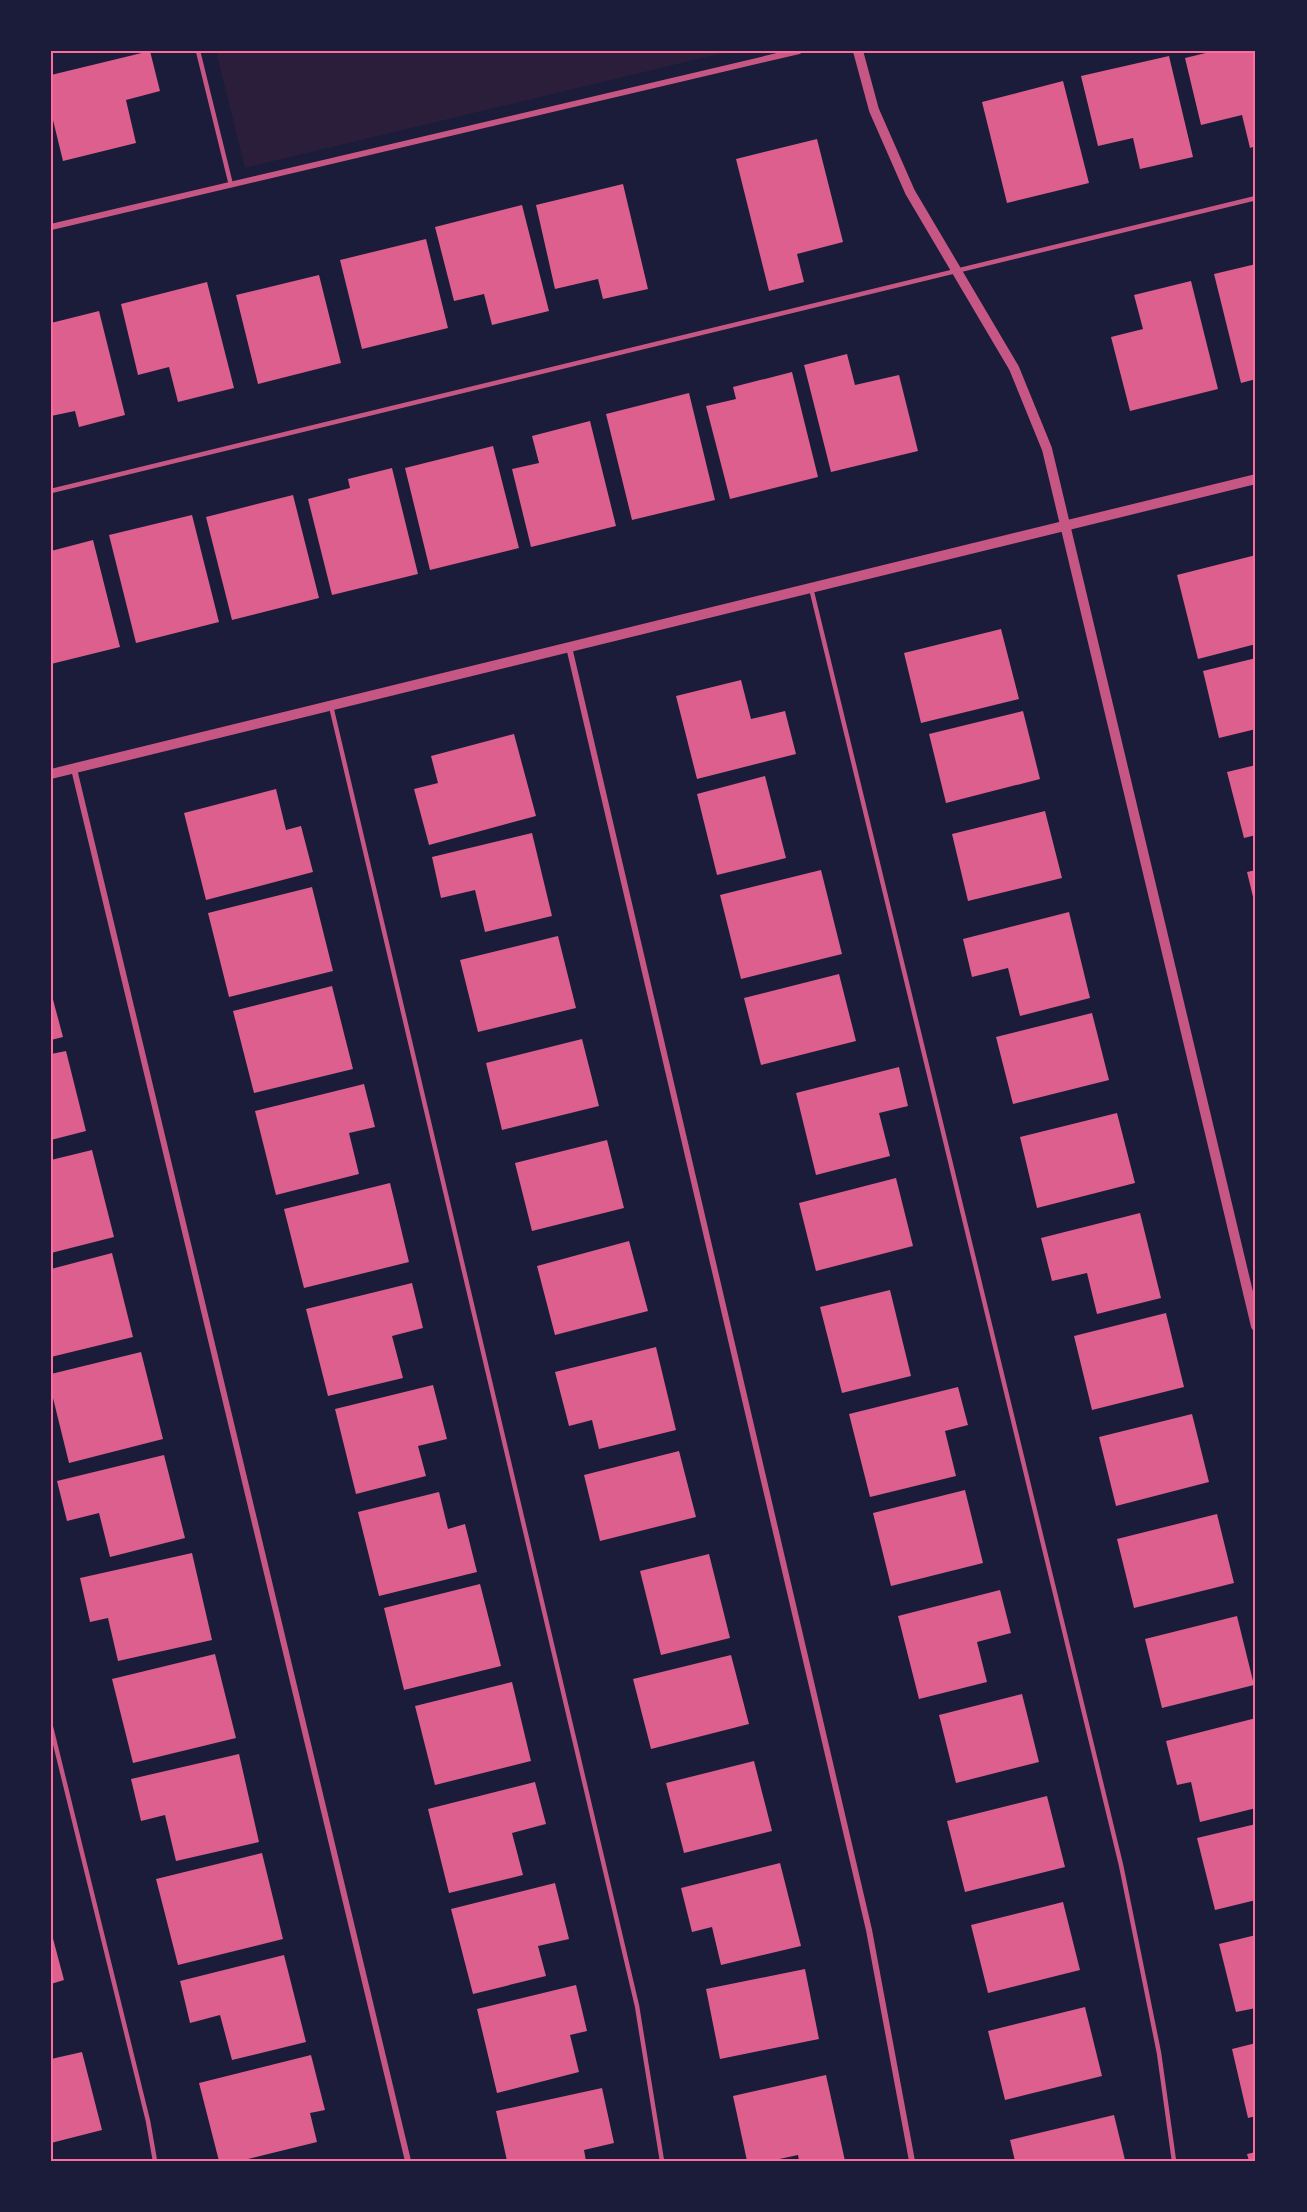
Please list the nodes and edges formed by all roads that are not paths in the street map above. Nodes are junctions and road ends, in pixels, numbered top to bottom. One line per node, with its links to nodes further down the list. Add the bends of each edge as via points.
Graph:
1 (198, 51): 4 (lane)
2 (799, 51): 4 (street)
3 (858, 51): 7 (street, via 874,110 910,192)
4 (231, 185): 6 (street)
5 (1256, 198): 7 (lane)
6 (51, 227)
7 (959, 271): 9 (lane); 10 (street, via 1014,368 1047,449)
8 (1256, 479): 10 (street)
9 (51, 491)
10 (1067, 525): 11 (street); 16 (street)
11 (811, 588): 12 (street); 22 (lane, via 1121,1865 1159,2053)
12 (569, 647): 13 (street); 21 (street, via 869,1930)
13 (331, 705): 14 (street); 20 (lane, via 637,2006)
14 (74, 769): 15 (street); 19 (street)
15 (51, 774)
16 (1256, 1326)
17 (51, 1727): 18 (lane)
18 (155, 2161)
19 (408, 2161)
20 (662, 2161)
21 (912, 2161)
22 (1174, 2161)

